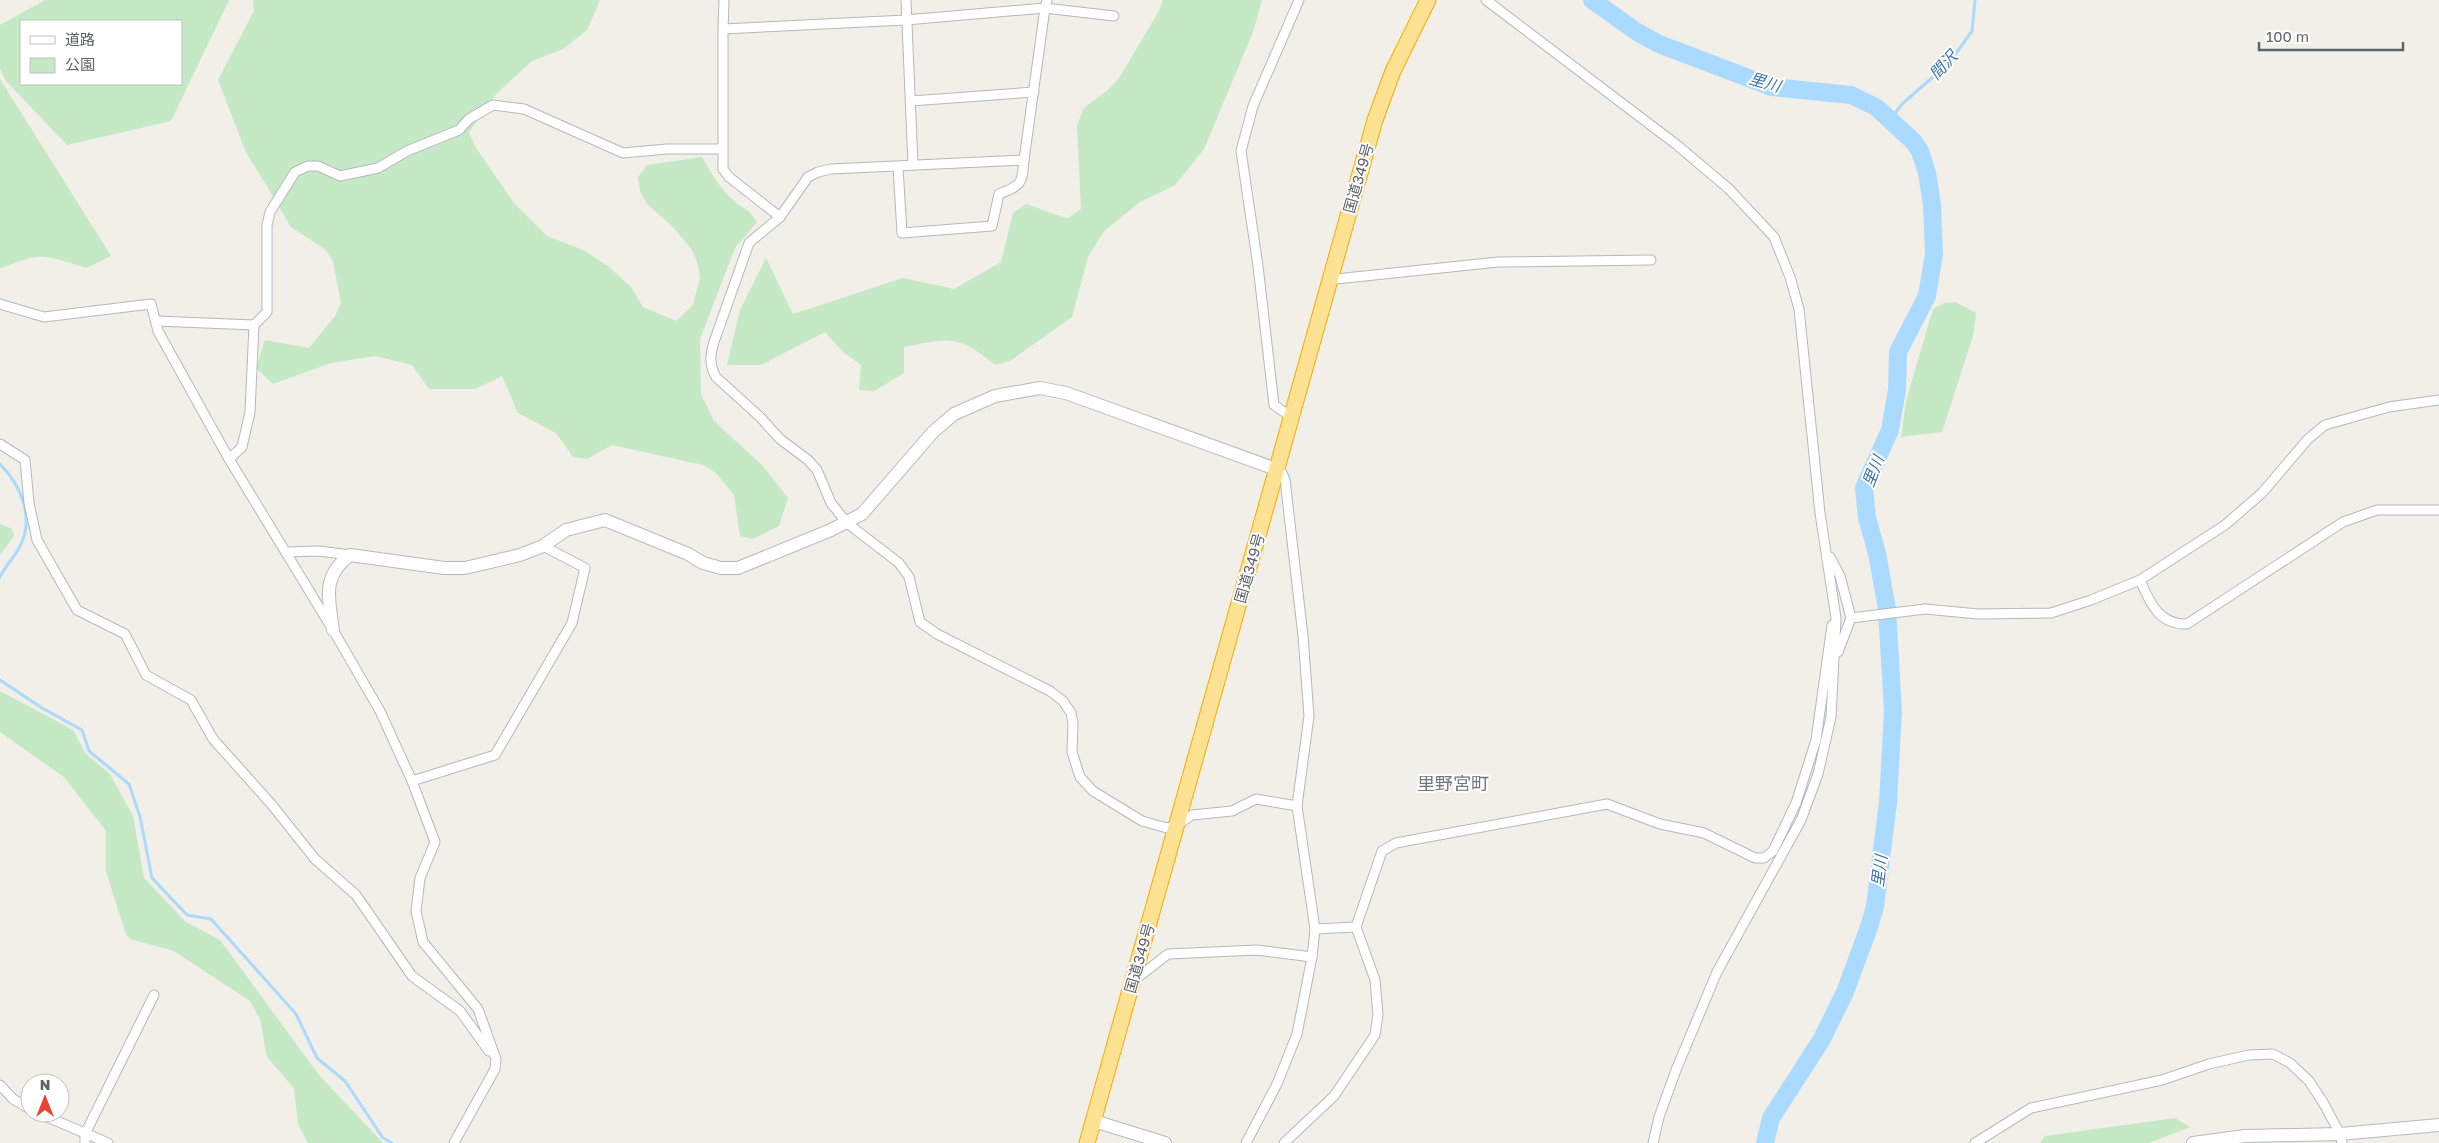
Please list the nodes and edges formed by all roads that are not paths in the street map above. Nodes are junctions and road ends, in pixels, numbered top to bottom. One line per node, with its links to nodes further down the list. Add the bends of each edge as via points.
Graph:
1 (724, 0): 9 (street)
2 (906, 0): 8 (street)
3 (1299, 0): 23 (street, via 1253,106 1240,151 1258,266 1274,405)
4 (1428, 0): 18 (highway, 国道349号, via 1385,89)
5 (1486, 0): 30 (street, via 1684,151 1729,189 1774,237 1799,309)
6 (1046, 4): 7 (street); 8 (street); 10 (street)
7 (1114, 16)
8 (906, 20): 9 (street); 11 (street)
9 (723, 29): 12 (street)
10 (1034, 92): 11 (street); 13 (street)
11 (911, 102): 14 (street)
12 (722, 150): 16 (street, via 723,169 729,177); 21 (street, via 623,152 524,109 493,105 469,119 458,130 378,168 340,176 318,166 308,166 295,172 270,212 267,225 267,312)
13 (1024, 160): 14 (street); 15 (street, via 1022,180 1018,186 999,194 992,226 902,233)
14 (914, 165): 15 (street)
15 (898, 166): 16 (street, via 818,172 808,177)
16 (780, 217): 28 (street, via 749,243 714,342 711,369 780,440 817,470 831,503)
17 (1651, 260): 18 (street, via 1498,262 1336,279)
18 (1330, 276): 23 (highway, 国道349号)
19 (0, 304): 20 (street, via 44,318 151,304)
20 (156, 321): 21 (street); 25 (street)
21 (254, 325): 25 (street, via 250,412 242,448)
22 (2439, 400): 33 (street, via 2388,407 2325,425 2308,439 2262,493 2225,525)
23 (1290, 416): 26 (highway, 国道349号)
24 (0, 444): 48 (street, via 25,460 37,540 77,610 125,634 146,675 191,700 213,739 316,859 356,895 412,976 460,1011)
25 (229, 459): 31 (street)
26 (1276, 470): 28 (street, via 1066,393 1040,388 995,396 954,414 933,432 862,514); 39 (street, via 1285,480 1309,716); 41 (highway, 国道349号)
27 (2439, 510): 33 (street, via 2378,510 2343,522 2187,624 2174,625 2162,617 2152,606)
28 (847, 523): 29 (street, via 738,568 703,563 605,520 566,530); 41 (street, via 886,552 909,577 920,622 937,634 1050,690 1063,701 1073,723 1074,762 1080,777 1093,792 1142,821 1167,828)
29 (543, 546): 32 (street, via 465,568); 38 (street, via 585,568 572,623 495,755)
30 (1826, 550): 34 (street); 35 (street, via 1840,576)
31 (287, 552): 32 (street, via 319,551); 36 (street)
32 (350, 555): 36 (street, via 334,571 328,585)
33 (2140, 580): 35 (street, via 2050,613 1978,614 1926,609)
34 (1835, 612): 37 (street); 42 (street, via 1816,740 1796,803)
35 (1855, 619): 37 (street)
36 (333, 630): 38 (street, via 380,711)
37 (1836, 657): 40 (street, via 1831,717 1824,750)
38 (412, 781): 48 (street, via 435,842 420,878 418,894 416,911 423,942 478,1009)
39 (1297, 806): 41 (street, via 1256,799 1232,811 1192,815); 44 (street)
40 (1799, 824): 42 (street); 62 (street, via 1717,972 1676,1070)
41 (1177, 825): 46 (highway, 国道349号)
42 (1773, 851): 43 (street, via 1764,858 1755,858 1704,833 1660,824 1607,804 1396,843 1382,851)
43 (1356, 927): 44 (street); 61 (street, via 1375,980 1378,1015 1375,1035 1334,1096)
44 (1315, 929): 45 (street)
45 (1312, 957): 46 (street, via 1257,950 1168,954); 60 (street, via 1297,1034 1277,1084)
46 (1132, 982): 51 (highway, 国道349号)
47 (154, 996): 55 (street)
48 (496, 1059): 57 (street, via 495,1069)
49 (0, 1085): 50 (street)
50 (20, 1103)
51 (1094, 1121): 58 (highway, 国道349号); 59 (street)
52 (56, 1123): 55 (street)
53 (2439, 1125): 54 (street)
54 (2341, 1138): 63 (street, via 2309,1081 2290,1063 2273,1054 2234,1058 2162,1080 2031,1108); 64 (street, via 2245,1136)
55 (85, 1139): 56 (street)
56 (108, 1143)
57 (454, 1143)
58 (1087, 1143)
59 (1164, 1143)
60 (1246, 1143)
61 (1284, 1143)
62 (1653, 1143)
63 (1975, 1143)
64 (2193, 1143)

